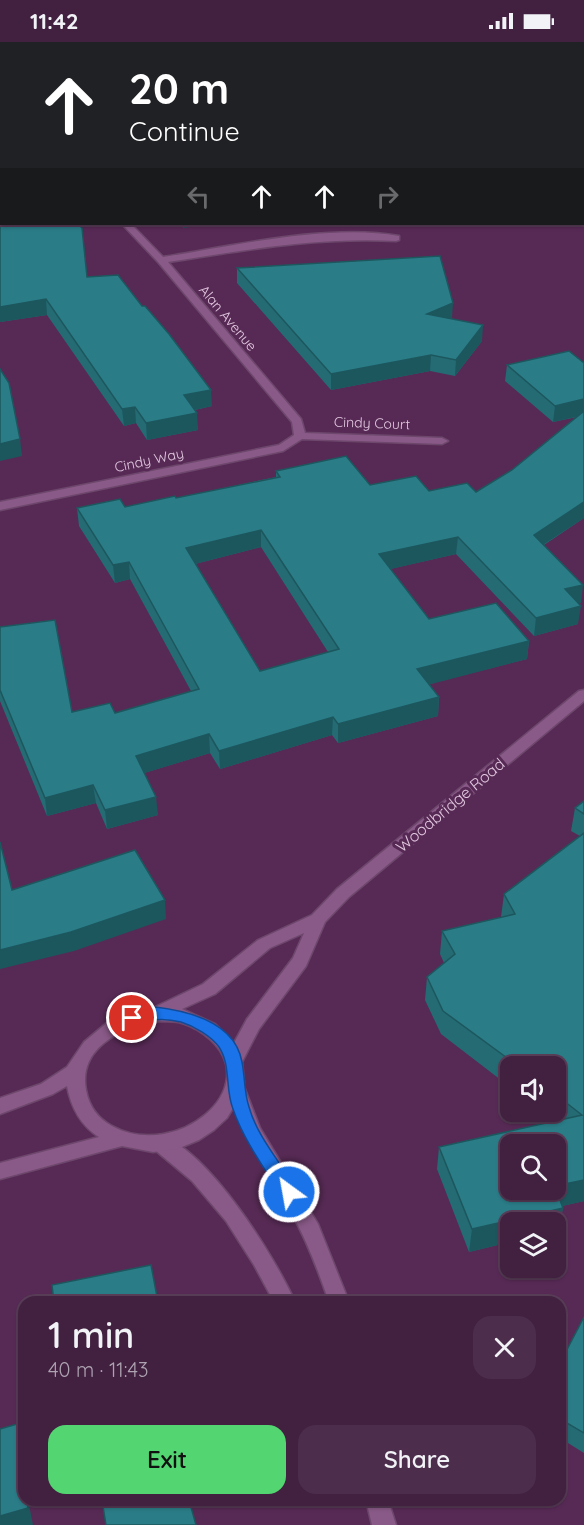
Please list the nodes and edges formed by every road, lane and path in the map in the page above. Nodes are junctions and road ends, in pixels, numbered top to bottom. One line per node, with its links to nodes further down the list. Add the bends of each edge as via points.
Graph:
1 (127, 225): 3 (street, Alan Avenue)
2 (396, 238): 3 (street, via 297,239)
3 (161, 260): 4 (street, Alan Avenue, via 297,420)
4 (300, 436): 5 (street, Cindy Court); 6 (street, Cindy Way, via 283,448)
5 (442, 441)
6 (0, 506)
7 (584, 694): 8 (street, Woodbridge Road, via 343,893)
8 (318, 919): 9 (street, Woodbridge Road, via 264,944 209,989); 10 (street, Woodbridge Road, via 300,961 253,1024)
9 (155, 1014): 10 (street, via 182,1016 205,1026 223,1040); 11 (street, via 109,1028 92,1042)
10 (234, 1060): 12 (street)
11 (75, 1071): 13 (street, via 47,1089); 14 (street, via 78,1098 87,1116)
12 (235, 1084): 15 (street, via 227,1105 211,1123); 18 (street, via 248,1126 299,1209)
13 (0, 1106)
14 (120, 1139): 15 (street); 16 (street)
15 (162, 1144): 17 (street, via 195,1169 256,1249)
16 (0, 1171)
17 (282, 1296)
18 (337, 1296)
19 (379, 1506): 20 (street)
20 (384, 1525)

